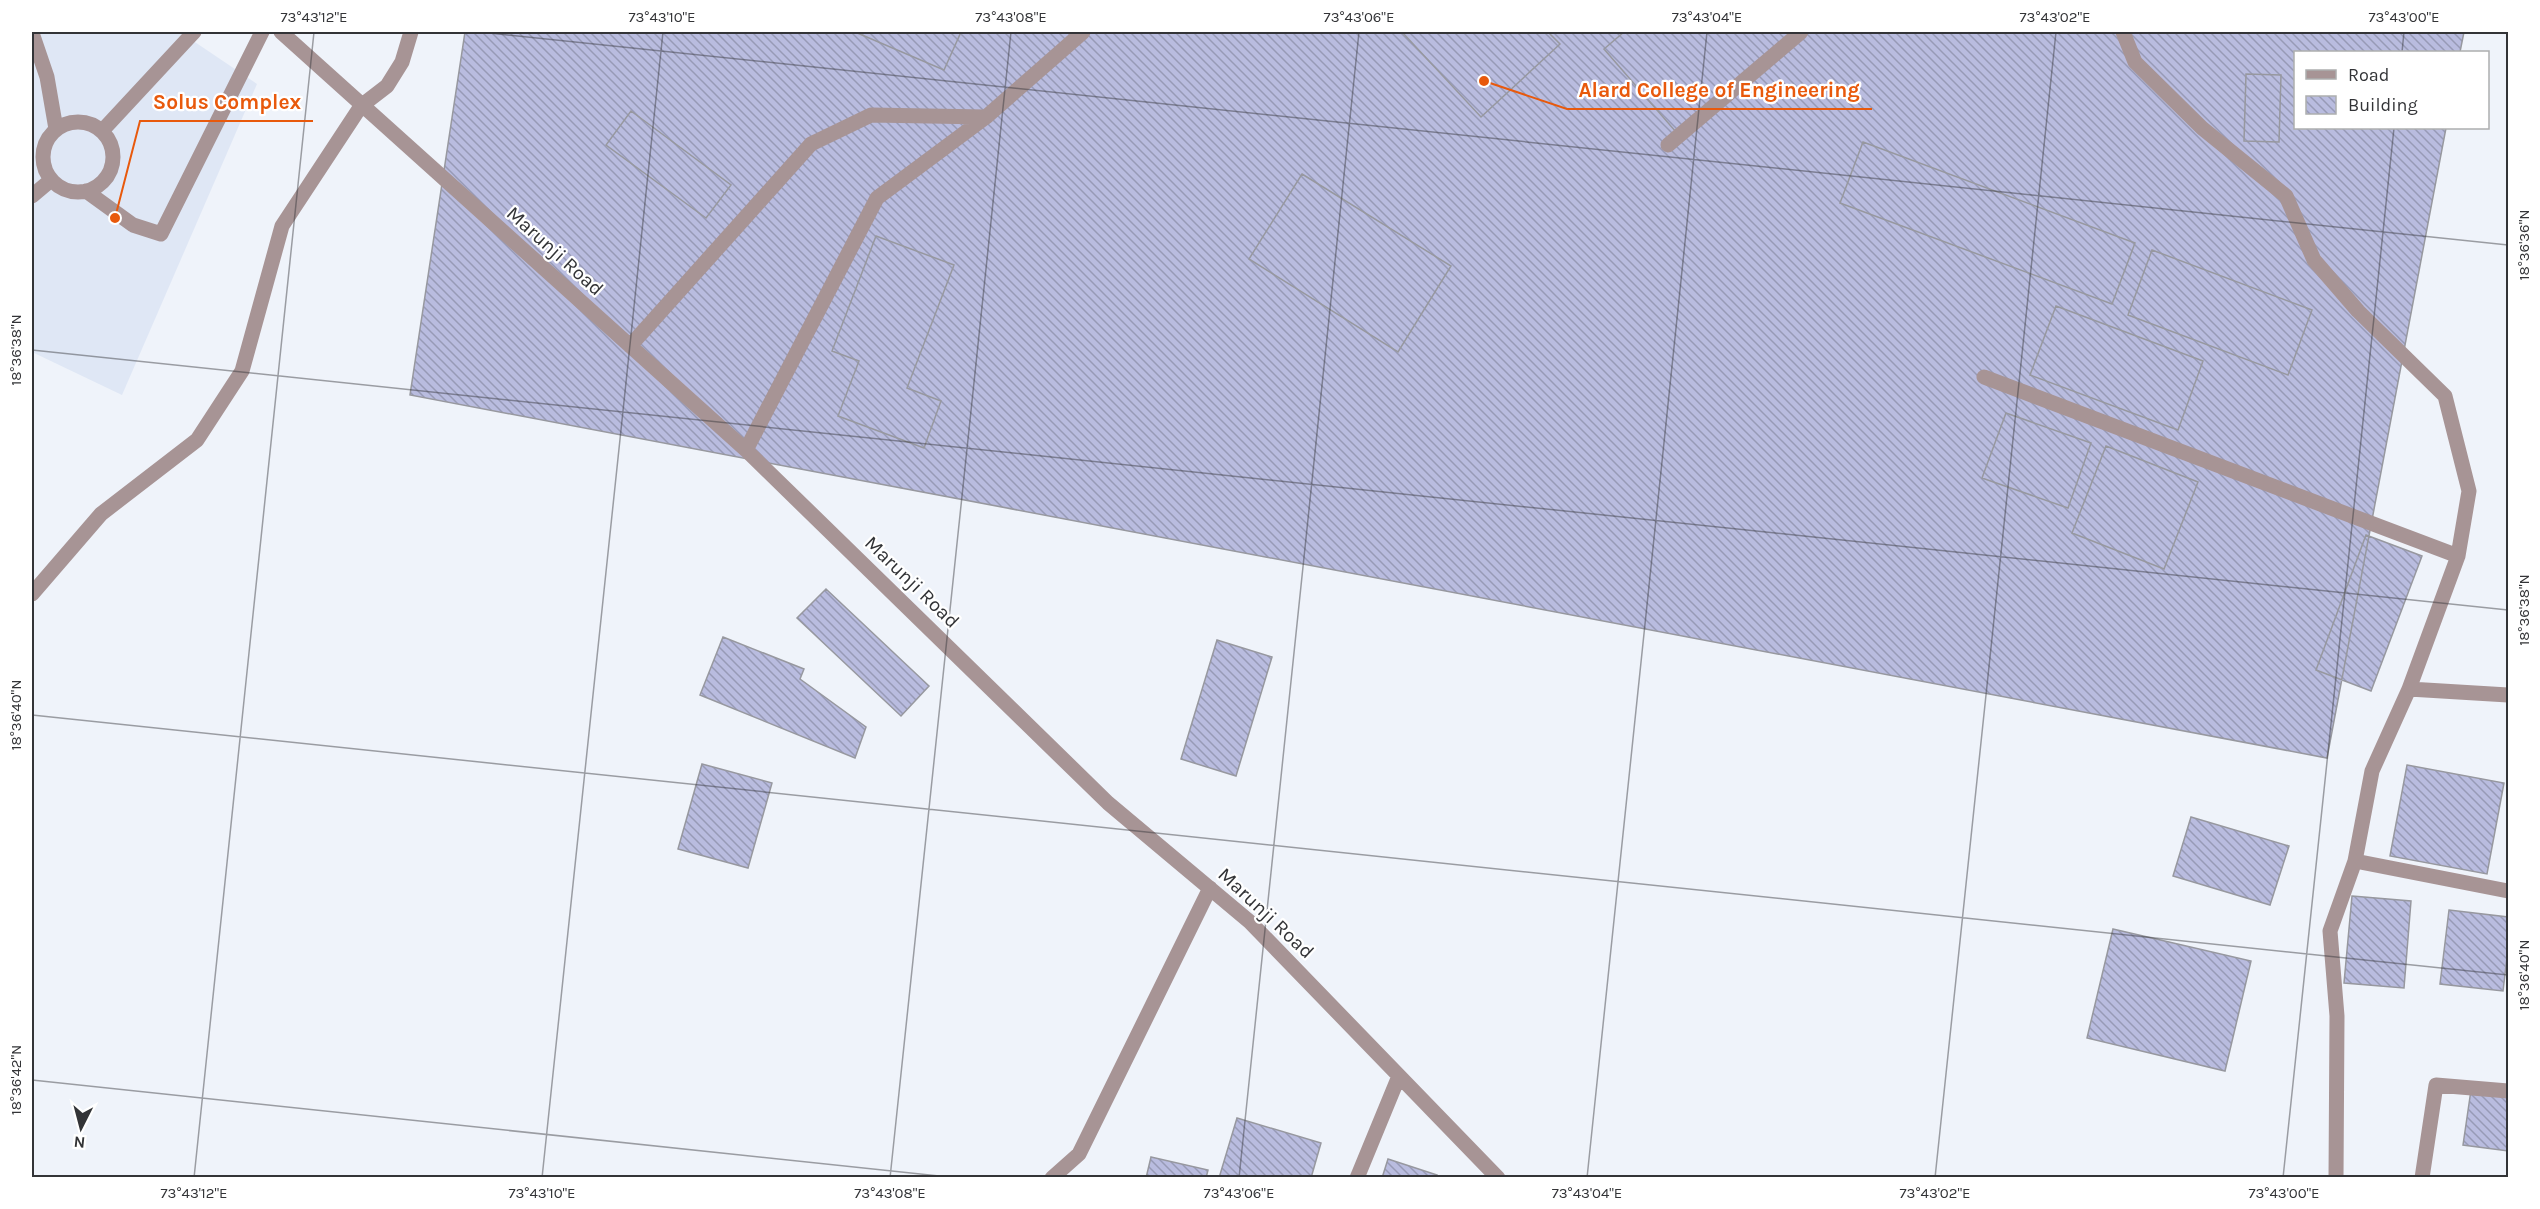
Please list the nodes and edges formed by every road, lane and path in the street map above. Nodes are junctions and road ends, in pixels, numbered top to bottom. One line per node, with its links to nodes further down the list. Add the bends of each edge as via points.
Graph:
1 (194, 32): 12 (street)
2 (262, 32): 15 (street, via 161,234 133,225)
3 (281, 32): 9 (street, Marunji Road)
4 (411, 32): 9 (street, via 402,62 387,86)
5 (1083, 32): 10 (street)
6 (1800, 32): 13 (street)
7 (2123, 32): 20 (street, via 2135,62 2202,128 2286,196 2314,260 2358,311 2445,396 2469,491)
8 (32, 33): 11 (street, via 48,77)
9 (361, 106): 17 (street, Marunji Road); 21 (street, via 282,226 242,371 197,440 101,514)
10 (986, 117): 17 (street, via 871,115 811,144); 19 (street, via 877,198)
11 (56, 129): 12 (street, via 80,122); 14 (street, via 44,147 43,159)
12 (102, 131): 15 (street, via 113,149 113,161 105,180)
13 (1668, 145)
14 (51, 180): 15 (street, via 67,191); 16 (street)
15 (86, 191)
16 (32, 196)
17 (630, 346): 19 (street, Marunji Road)
18 (1984, 377): 20 (street)
19 (746, 450): 25 (street, Marunji Road, via 1108,803)
20 (2457, 556): 22 (street)
21 (32, 594)
22 (2409, 688): 23 (street); 24 (street, via 2372,771)
23 (2508, 695)
24 (2355, 861): 26 (street); 32 (street, via 2330,931 2337,1016)
25 (1210, 888): 27 (street, Marunji Road, via 1250,922); 29 (street, via 1079,1154)
26 (2508, 891)
27 (1399, 1076): 30 (street); 31 (street, Marunji Road)
28 (2508, 1091): 33 (street, via 2436,1085)
29 (1054, 1177)
30 (1357, 1178)
31 (1498, 1178)
32 (2336, 1178)
33 (2422, 1178)

